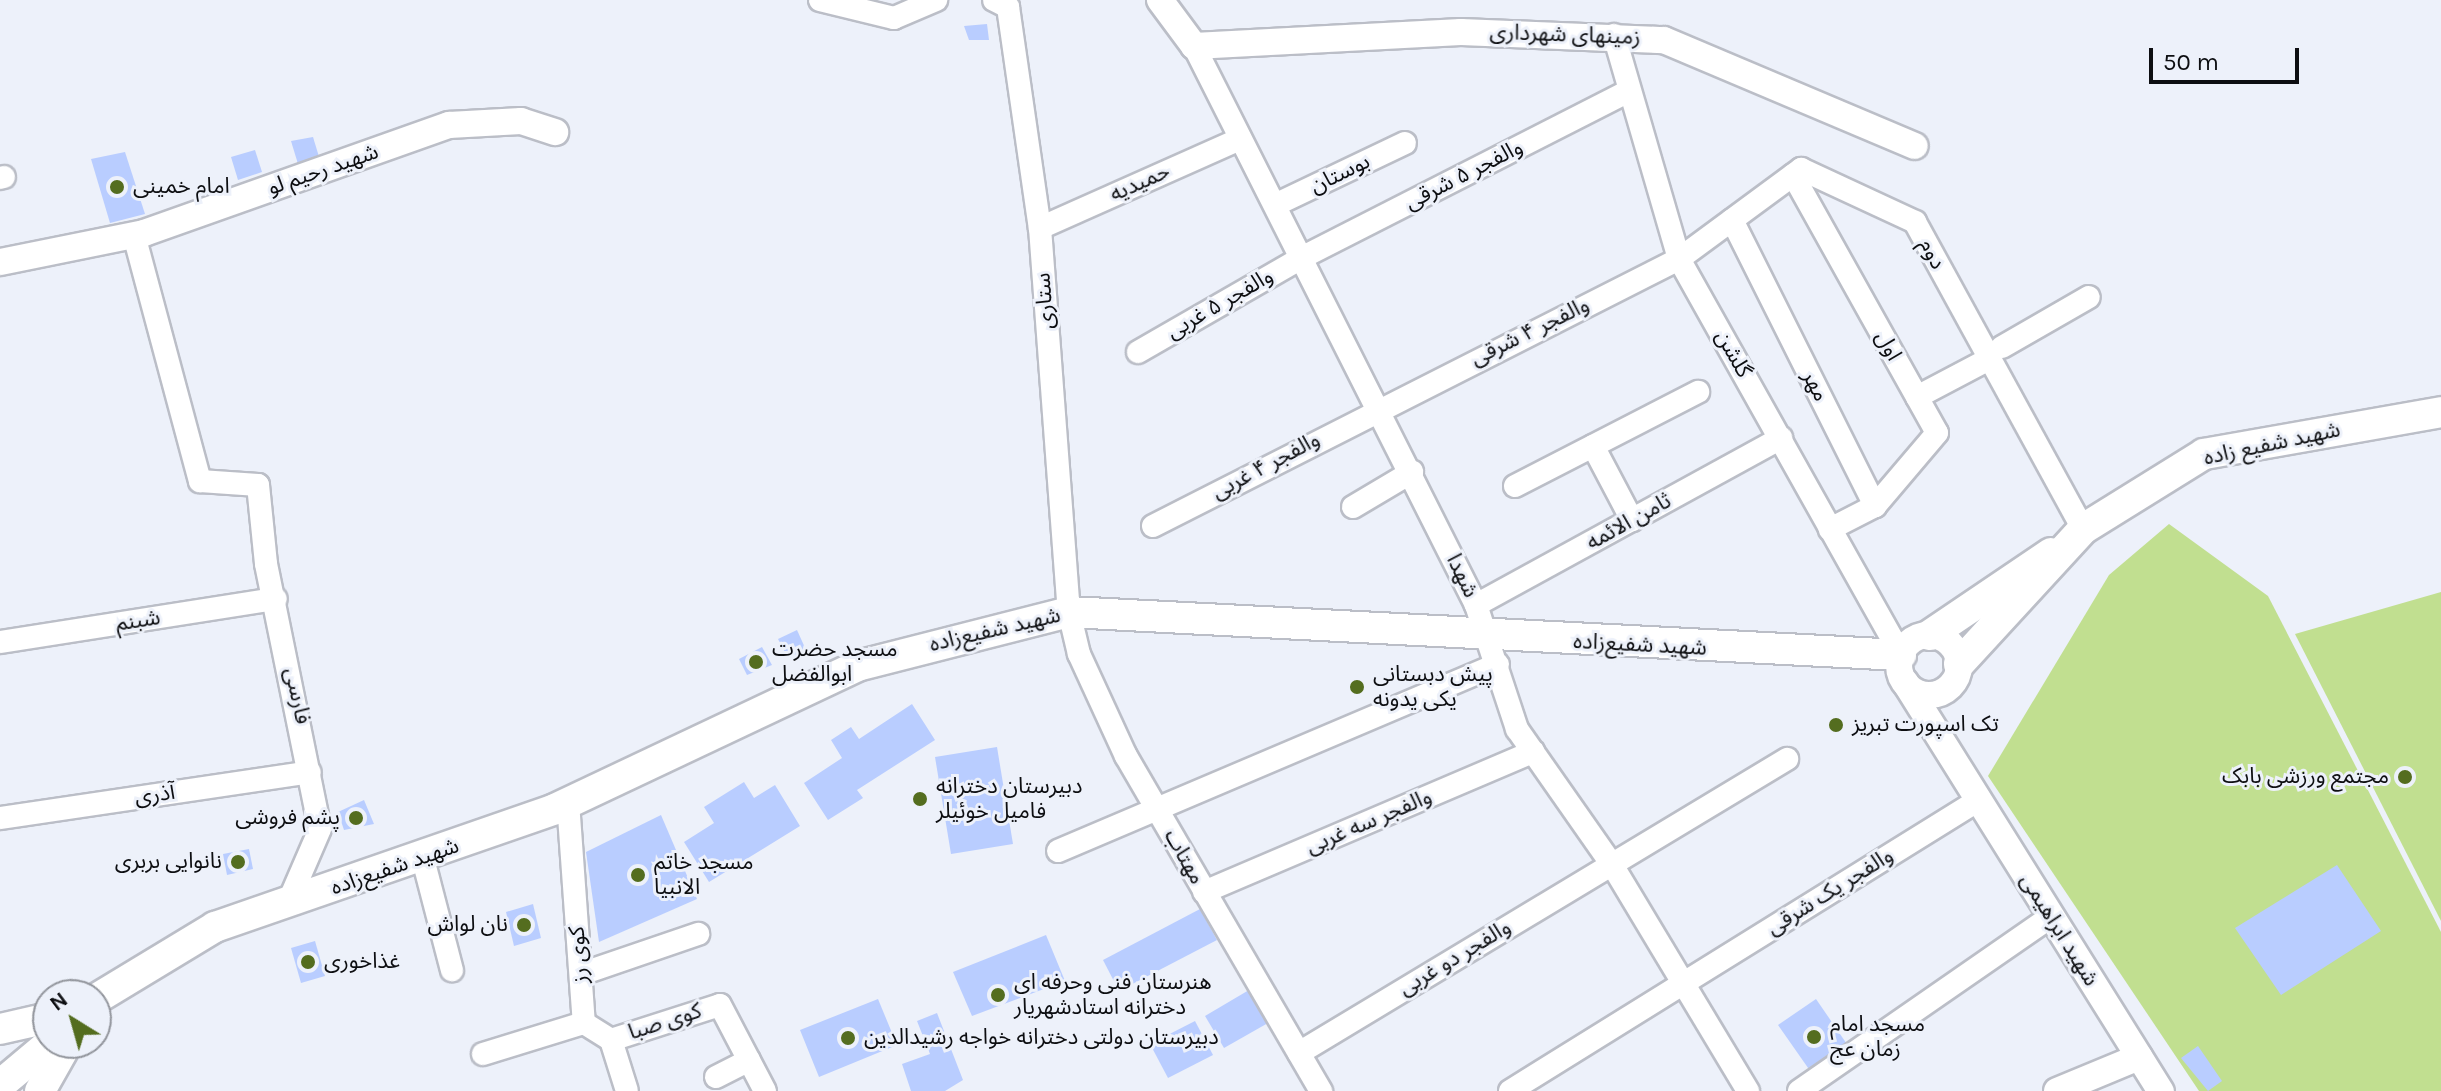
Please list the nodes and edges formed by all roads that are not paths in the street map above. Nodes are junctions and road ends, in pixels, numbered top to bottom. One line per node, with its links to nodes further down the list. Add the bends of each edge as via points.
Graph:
1 (820, 0): 2 (street, via 894,18)
2 (936, 0)
3 (994, 0): 15 (street, ستاری, via 1008,7)
4 (1160, 0): 6 (street)
5 (1614, 35): 6 (street, زمینهای شهرداری, via 1461,32); 7 (street, گلشن, via 1627,67); 11 (street, زمینهای شهرداری, via 1664,40)
6 (1194, 46): 9 (street, شهدا)
7 (1625, 93): 17 (street, والفجر ۵ شرقی); 18 (street, گلشن)
8 (555, 132): 16 (street, شهید رحیم لو, via 521,121 449,125)
9 (1240, 139): 13 (street, شهدا); 15 (street, حمیدیه)
10 (1405, 143): 13 (street, بوستان)
11 (1915, 146)
12 (1793, 175): 14 (street); 22 (street, دوم, via 1801,169 1915,222); 24 (street, اول)
13 (1275, 205): 17 (street, شهدا)
14 (1732, 220): 18 (street); 31 (street, مهر)
15 (1040, 228): 39 (street, ستاری)
16 (134, 235): 19 (street, شهید رحیم لو); 37 (street, فارسی, via 200,481 258,485)
17 (1303, 257): 21 (street, والفجر ۵ غربی); 25 (street, شهدا)
18 (1679, 259): 25 (street, والفجر ۴ شرقی); 27 (street, گلشن)
19 (0, 262)
20 (2089, 297): 22 (street)
21 (1138, 352)
22 (1995, 353): 24 (street); 36 (street, دوم)
23 (1698, 392): 28 (street)
24 (1917, 397): 31 (street, اول, via 1937,433)
25 (1380, 405): 29 (street, شهدا); 34 (street, والفجر ۴ غربی)
26 (2441, 412): 36 (main road, شهید شفیع زاده, via 2204,454)
27 (1781, 438): 33 (street, ثامن الائمه); 35 (street, گلشن)
28 (1593, 446): 30 (street); 33 (street)
29 (1412, 472): 32 (street); 38 (street, شهدا)
30 (1515, 486)
31 (1875, 506): 35 (street)
32 (1353, 507)
33 (1632, 520): 38 (street, ثامن الائمه)
34 (1153, 526)
35 (1830, 529): 44 (street, گلشن)
36 (2080, 533): 40 (main road, شهید شفیع زاده); 43 (main road, شهید شفیع زاده)
37 (276, 599): 41 (street, شبنم); 49 (street, فارسی)
38 (1476, 605): 42 (street, شهدا)
39 (1069, 612): 42 (main road, شهید شفیع‌زاده); 51 (main road, شهید شفیع‌زاده, via 857,666); 52 (street, مهتاب, via 1099,701)
40 (1930, 635): 43 (street, via 1947,640); 44 (street)
41 (0, 642)
42 (1494, 650): 44 (main road, شهید شفیع‌زاده, via 1776,652); 46 (street, شهدا, via 1517,729); 52 (street)
43 (1959, 664): 45 (street, via 1951,685)
44 (1902, 669): 45 (street, via 1920,693); 48 (street, شهید ابراهیمی)
45 (1938, 693): 48 (street, شهید ابراهیمی)
46 (1533, 752): 56 (street, شهدا); 57 (street, والفجر سه غربی)
47 (1787, 759): 56 (street, والفجر دو غربی)
48 (1956, 770): 50 (street, شهید ابراهیمی)
49 (310, 772): 53 (street, آذری); 58 (street, فارسی, via 320,829)
50 (1977, 801): 59 (street, شهید ابراهیمی); 63 (street, والفجر یک شرقی)
51 (568, 802): 55 (main road, شهید شفیع‌زاده); 62 (street, کوی رز)
52 (1157, 810): 54 (street); 57 (street, مهتاب)
53 (0, 818)
54 (1058, 851)
55 (423, 859): 58 (main road, شهید شفیع‌زاده); 61 (street)
56 (1611, 863): 63 (street, شهدا); 70 (street, والفجر دو غربی)
57 (1204, 892): 70 (street, مهتاب)
58 (288, 903): 64 (main road, شهید شفیع‌زاده, via 215,927)
59 (2050, 917): 72 (street, شهید ابراهیمی); 85 (street)
60 (698, 934): 62 (street)
61 (452, 970)
62 (581, 974): 66 (street, کوی رز)
63 (1683, 984): 83 (street, والفجر یک شرقی); 84 (street, شهدا)
64 (112, 989)
65 (32, 1022): 67 (main road)
66 (584, 1023): 69 (street); 71 (street)
67 (0, 1029)
68 (32, 1040): 76 (main road)
69 (611, 1040): 75 (street, کوی صبا, via 720,1005); 80 (street)
70 (1299, 1053): 82 (street, مهتاب)
71 (483, 1054)
72 (2139, 1057): 86 (street); 87 (street, شهید ابراهیمی)
73 (32, 1058): 77 (main road)
74 (58, 1059): 79 (main road)
75 (749, 1060): 78 (street); 81 (street)
76 (0, 1061)
77 (0, 1085)
78 (715, 1086)
79 (40, 1091)
80 (627, 1091)
81 (765, 1091)
82 (1321, 1091)
83 (1510, 1091)
84 (1748, 1091)
85 (1799, 1091)
86 (2057, 1091)
87 (2161, 1091)

